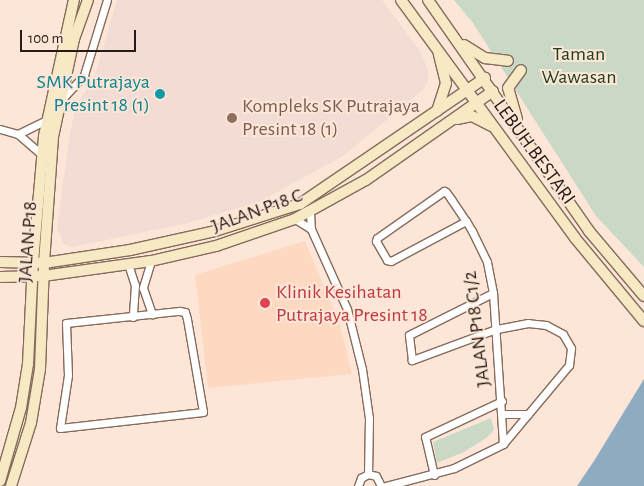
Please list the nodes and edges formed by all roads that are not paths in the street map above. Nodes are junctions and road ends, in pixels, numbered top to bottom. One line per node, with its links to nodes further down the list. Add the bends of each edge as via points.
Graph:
1 (74, 0): 16 (street, JALAN P18)
2 (88, 0): 13 (street, JALAN P18, via 74,39)
3 (107, 0): 13 (street, via 84,75)
4 (401, 0): 7 (street, LEBUH BESTARI)
5 (428, 0): 6 (street, LEBUH BESTARI)
6 (457, 40): 8 (street, via 485,58); 10 (street, LEBUH BESTARI)
7 (436, 44): 11 (street, LEBUH BESTARI); 15 (street, via 446,83)
8 (508, 61)
9 (521, 70): 21 (street, via 508,88)
10 (485, 78): 11 (street, JALAN P18 C); 12 (street, LEBUH BESTARI)
11 (468, 90): 14 (street, LEBUH BESTARI); 15 (street, JALAN P18 C)
12 (493, 91): 14 (street, JALAN P18 C); 21 (street, LEBUH BESTARI)
13 (61, 100): 30 (street, JALAN P18, via 53,137)
14 (477, 103): 17 (street, JALAN P18 C); 19 (street, LEBUH BESTARI)
15 (437, 111): 30 (street, JALAN P18 C, via 300,204 196,235 130,250)
16 (47, 120): 20 (street); 22 (street, JALAN P18)
17 (452, 121): 19 (street, via 472,116); 23 (street, JALAN P18 C, via 366,180)
18 (0, 129): 20 (street)
19 (498, 132): 39 (street, LEBUH BESTARI, via 574,238)
20 (18, 134): 22 (street)
21 (523, 136): 36 (street, LEBUH BESTARI, via 589,231)
22 (42, 155): 29 (street, JALAN P18)
23 (310, 212): 24 (street, JALAN P18 C); 26 (street)
24 (295, 220): 26 (street); 27 (street, JALAN P18 C, via 216,246)
25 (466, 221): 25 (street, JALAN P18 C1/2, via 391,261 386,260 378,247 377,238 444,191); 35 (street, JALAN P18 C1/2, via 487,262)
26 (311, 229): 45 (street, via 347,309 362,369 370,418)
27 (151, 261): 31 (street, JALAN P18 C); 37 (street, via 143,288)
28 (0, 262): 29 (street, JALAN P18 C)
29 (32, 262): 30 (street, JALAN P18 C); 34 (street, JALAN P18)
30 (44, 263): 32 (street, JALAN P18)
31 (128, 264): 32 (street, JALAN P18 C); 38 (street, via 136,296)
32 (43, 276): 34 (street, JALAN P18 C); 48 (street, JALAN P18, via 40,369 31,423)
33 (0, 277): 34 (street, JALAN P18 C)
34 (32, 277): 47 (street, JALAN P18, via 28,364 21,408)
35 (493, 293): 40 (street, JALAN P18 C1/2); 40 (street, via 409,335 409,351 415,361)
36 (644, 296)
37 (152, 314): 38 (street); 38 (street, via 179,311 186,316 203,412 60,428 68,375 66,323)
38 (133, 317)
39 (644, 321)
40 (496, 329): 41 (street, JALAN P18 C1/2); 43 (street, via 528,323 546,325 563,334 571,348 568,365)
41 (502, 401): 42 (street, JALAN P18 C1/2); 46 (street, via 426,437)
42 (502, 414): 43 (street); 44 (street, JALAN P18 C1/2)
43 (528, 414): 44 (street)
44 (503, 444): 46 (street)
45 (368, 474): 49 (street, via 361,478); 50 (street, via 376,476)
46 (434, 474): 51 (street)
47 (0, 481)
48 (11, 486)
49 (358, 486)
50 (381, 486)
51 (386, 486)

